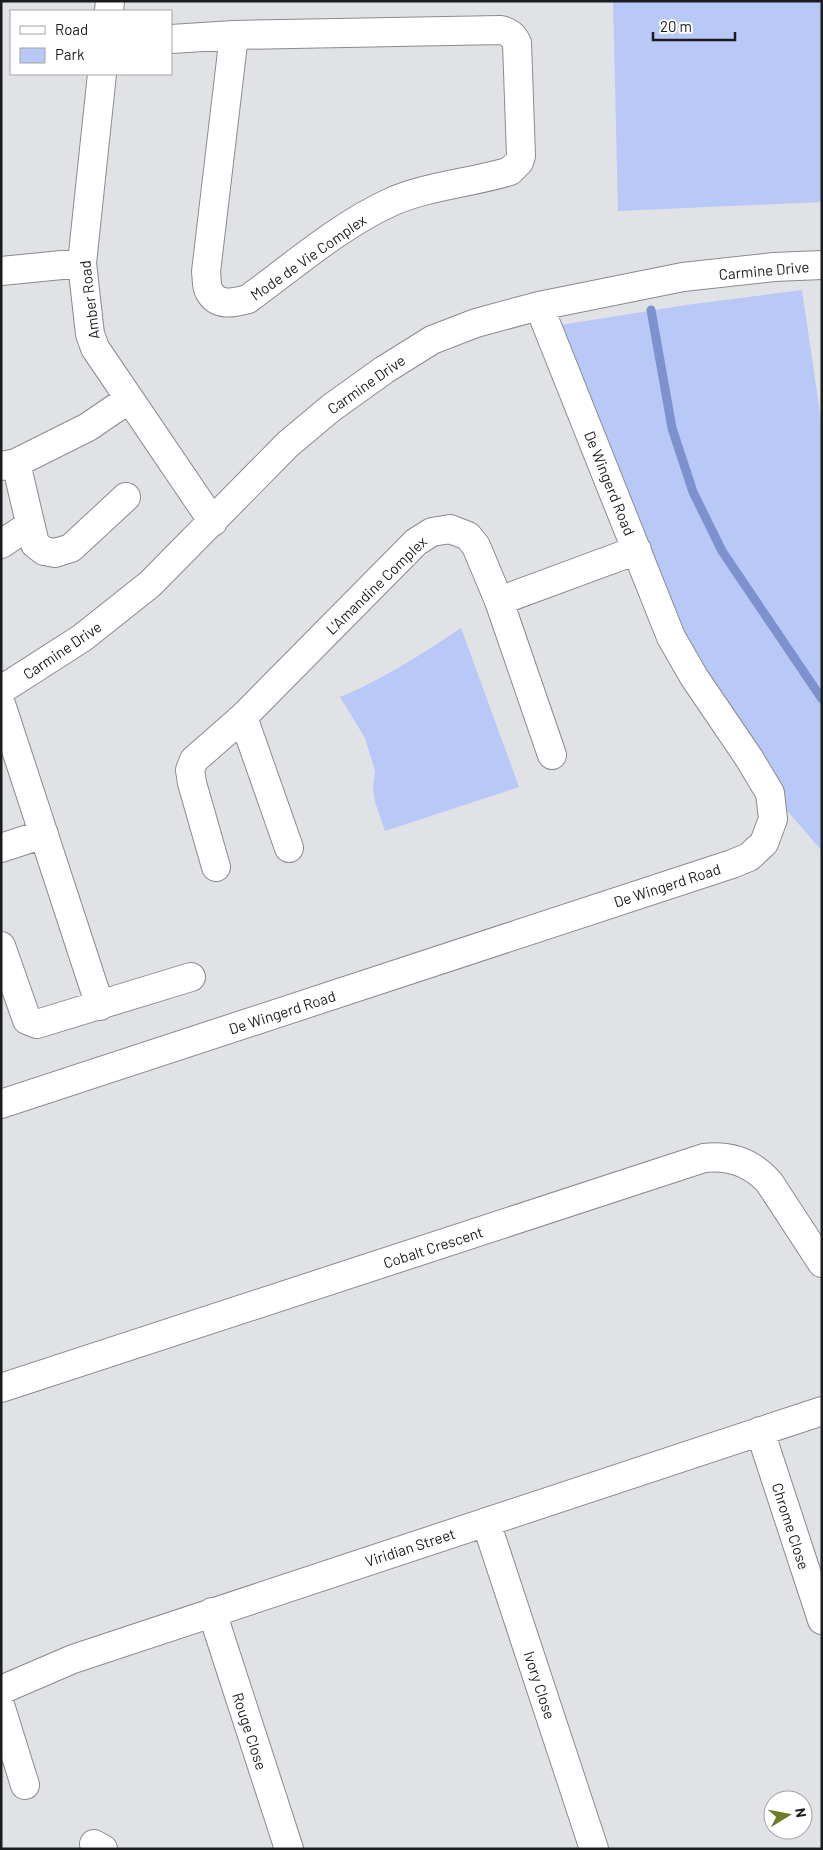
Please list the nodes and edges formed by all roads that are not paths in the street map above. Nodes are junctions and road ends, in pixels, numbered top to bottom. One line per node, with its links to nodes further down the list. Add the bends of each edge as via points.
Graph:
1 (234, 35): 1 (street, Mode de Vie Complex, via 508,32 517,43 519,162 510,171 390,202 356,221 248,300 229,304 218,300 208,291 206,272); 2 (street, Mode de Vie Complex)
2 (172, 39)
3 (102, 75): 4 (street, Amber Road)
4 (82, 263): 6 (street); 8 (street, Amber Road, via 94,348)
5 (822, 265): 7 (street, Carmine Drive, via 774,267 684,278)
6 (1, 271)
7 (539, 306): 11 (street, Carmine Drive, via 476,323 432,340 384,370 288,444); 14 (street, De Wingerd Road)
8 (129, 399): 9 (street, via 88,427); 11 (street, Amber Road)
9 (8, 464): 12 (street)
10 (126, 497): 12 (street, via 64,551 44,551 35,544)
11 (213, 522): 16 (street, Carmine Drive, via 150,584 115,613)
12 (30, 525): 13 (street)
13 (1, 544)
14 (637, 550): 15 (street); 27 (street, De Wingerd Road, via 671,636 694,678 770,793 773,819 770,830 764,843 749,857)
15 (498, 601): 18 (street, L'Amandine Complex, via 476,546 468,536 450,529 432,532 416,542); 19 (street, L'Amandine Complex)
16 (1, 690)
17 (1, 704): 20 (street)
18 (242, 717): 22 (street); 23 (street, L'Amandine Complex, via 203,750 190,770)
19 (552, 755)
20 (44, 834): 21 (street); 26 (street)
21 (1, 848)
22 (289, 848)
23 (216, 867)
24 (1, 946): 26 (street, via 27,1020 33,1024 43,1024)
25 (191, 977): 26 (street)
26 (100, 1006)
27 (1, 1104)
28 (822, 1263): 29 (street, Cobalt Crescent, via 760,1173 730,1158 704,1158)
29 (1, 1388)
30 (822, 1411): 31 (street, Viridian Street)
31 (760, 1431): 32 (street, Viridian Street); 34 (street, Chrome Close)
32 (486, 1522): 33 (street, Viridian Street); 39 (street, Ivory Close)
33 (212, 1612): 35 (street, Viridian Street, via 73,1658); 38 (street, Rouge Close)
34 (822, 1620)
35 (1, 1690)
36 (1, 1708): 37 (street)
37 (25, 1785)
38 (289, 1849)
39 (594, 1849)

